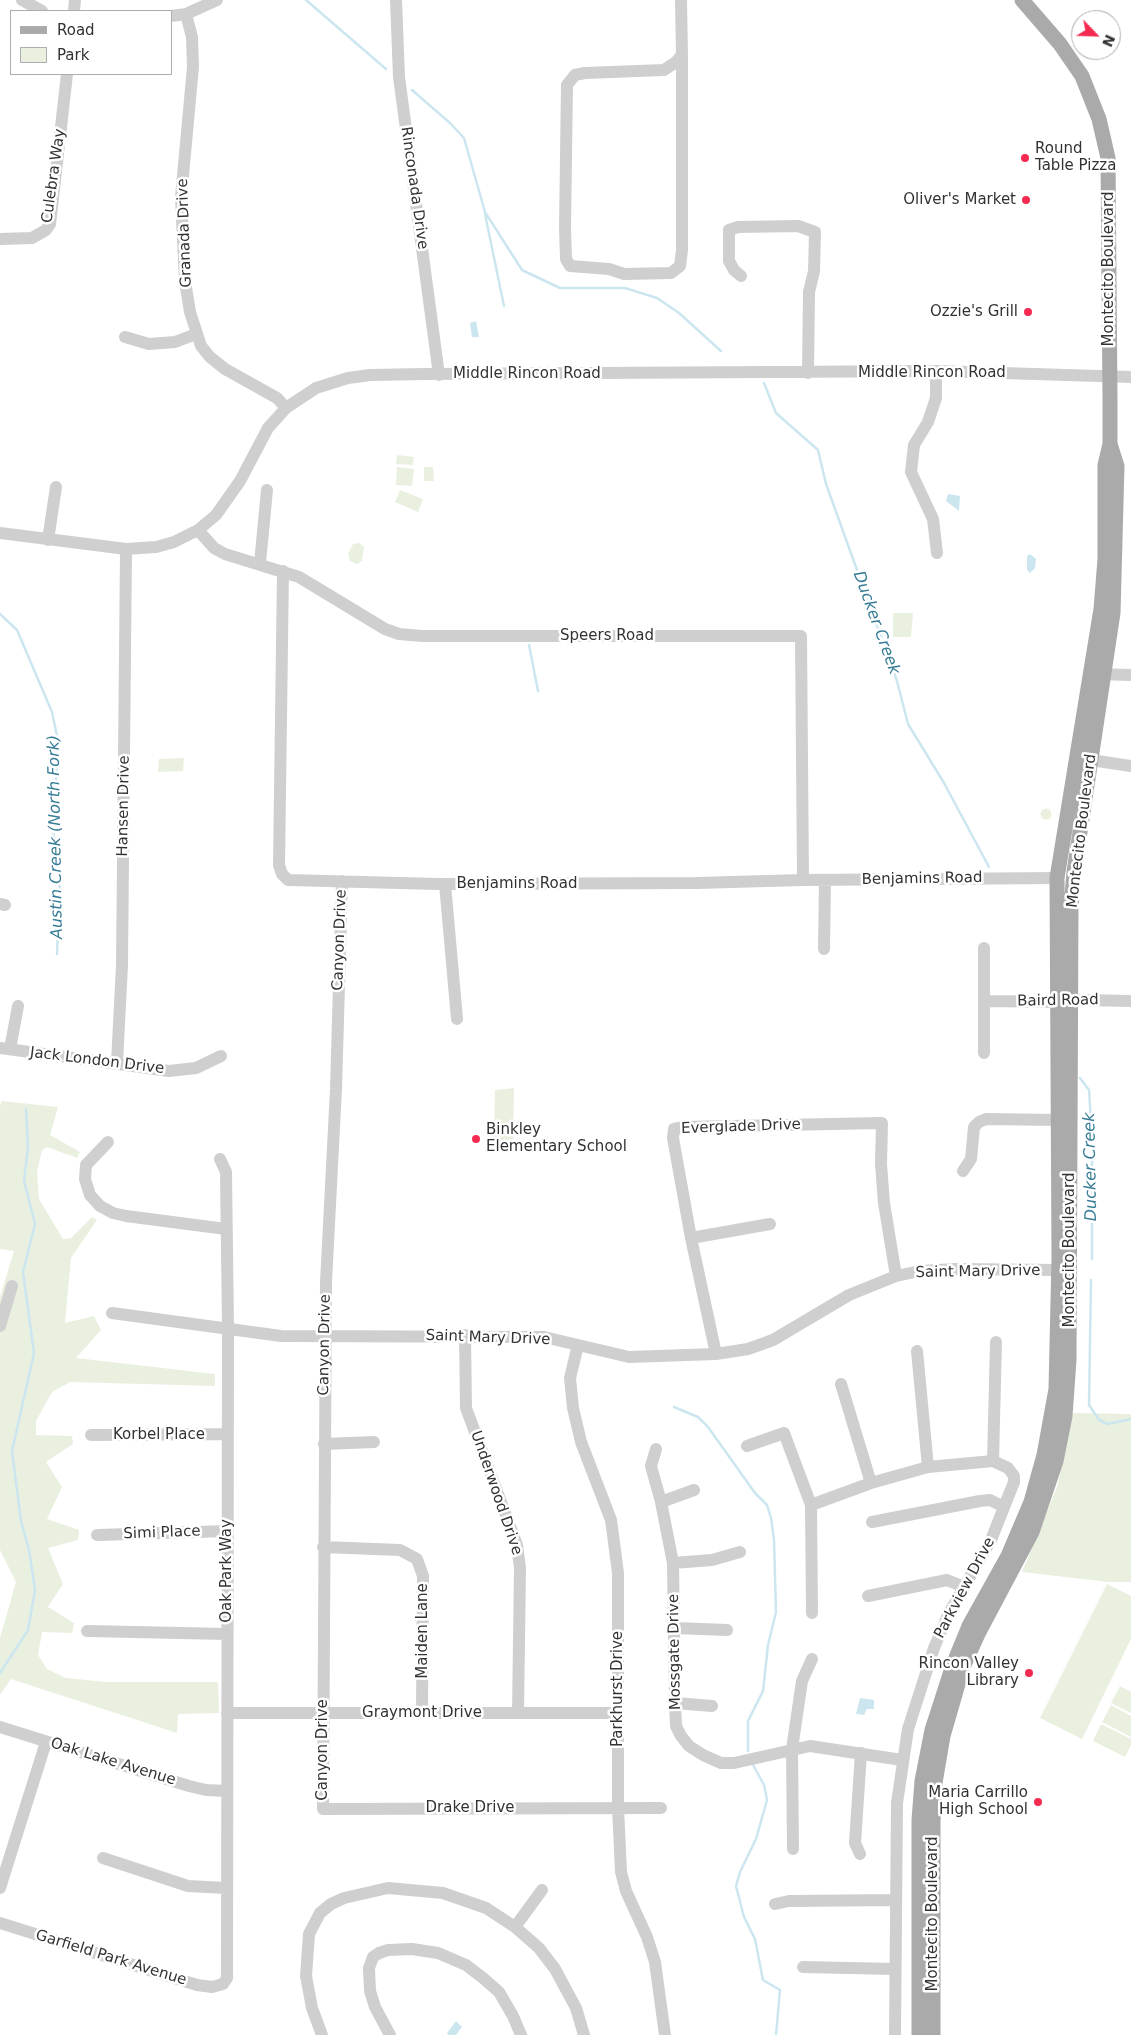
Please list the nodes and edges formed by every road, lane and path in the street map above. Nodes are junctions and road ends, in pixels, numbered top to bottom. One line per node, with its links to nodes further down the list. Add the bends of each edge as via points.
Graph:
1 (22, 0): 6 (street)
2 (217, 0): 7 (street)
3 (396, 0): 17 (street, Rinconada Drive, via 399,76)
4 (681, 0): 9 (street)
5 (1022, 0): 18 (main road, Montecito Boulevard, via 1060,44 1082,76 1104,136 1109,176)
6 (40, 10)
7 (186, 14): 8 (street); 13 (street, Granada Drive, via 192,37 193,67 181,197 185,282)
8 (172, 16)
9 (682, 54): 9 (street, via 664,70 584,73 575,75 567,85 565,228 566,259 570,266 608,269 624,274 671,273 680,266)
10 (67, 75): 11 (street, Culebra Way, via 50,224 32,238)
11 (0, 239)
12 (741, 276): 16 (street, via 729,261 729,230 798,226 815,232 814,271 809,292)
13 (196, 334): 14 (street, via 175,342 149,344); 20 (street, Granada Drive, via 210,357 277,398)
14 (125, 338)
15 (936, 371): 16 (street, Middle Rincon Road); 18 (street, Middle Rincon Road); 27 (street, via 936,398 928,422 914,445 912,472 933,519)
16 (808, 373): 17 (street, Middle Rincon Road)
17 (438, 375): 20 (street, Middle Rincon Road, via 346,378 316,388)
18 (1109, 375): 19 (street, Middle Rincon Road); 30 (main road, Montecito Boulevard, via 1110,444 1117,466 1116,548 1113,613)
19 (1131, 377)
20 (286, 408): 23 (street, Middle Rincon Road, via 268,428 228,500)
21 (56, 486): 25 (street)
22 (268, 490): 28 (street)
23 (198, 530): 26 (street, Middle Rincon Road, via 156,547); 28 (street, Speers Road, via 214,548 225,554)
24 (0, 533): 25 (street, Middle Rincon Road)
25 (48, 540): 26 (street, Middle Rincon Road)
26 (126, 549): 49 (street, Hansen Drive, via 122,965)
27 (937, 553)
28 (260, 563): 29 (street, Speers Road)
29 (283, 571): 35 (street, Speers Road, via 399,634 800,636); 37 (street, Benjamins Road, via 279,865 288,880)
30 (1097, 674): 31 (street); 32 (main road, Montecito Boulevard); 34 (main road, Montecito Boulevard)
31 (1131, 675)
32 (1091, 760): 33 (street); 41 (main road, Montecito Boulevard, via 1074,872)
33 (1131, 766)
34 (1057, 878): 36 (street, Benjamins Road); 41 (main road, Montecito Boulevard)
35 (803, 880): 36 (street, Benjamins Road); 38 (street, Benjamins Road)
36 (825, 880): 40 (street)
37 (342, 881): 38 (street, Benjamins Road); 63 (street, Canyon Drive, via 336,1089 326,1264)
38 (445, 884): 45 (street)
39 (984, 948): 43 (street)
40 (824, 949)
41 (1064, 1001): 42 (street, Baird Road); 43 (street, Baird Road); 50 (main road, Montecito Boulevard); 133 (main road, Montecito Boulevard, via 1069,1360 1065,1416 1056,1461 1038,1518 963,1667 943,1736 932,1822)
42 (1131, 1001)
43 (985, 1002): 47 (street)
44 (18, 1006): 46 (street)
45 (457, 1019)
46 (5, 1048): 49 (street, Jack London Drive)
47 (984, 1053)
48 (221, 1056): 49 (street, Jack London Drive, via 196,1068 169,1071)
49 (117, 1064)
50 (1058, 1120): 53 (street, via 986,1119 979,1122 974,1127 972,1159); 57 (main road, Montecito Boulevard)
51 (108, 1142): 55 (street, via 86,1165 85,1179 90,1195 100,1206 126,1216)
52 (220, 1159): 55 (street, Oak Park Way, via 226,1172)
53 (963, 1171)
54 (770, 1224): 56 (street)
55 (226, 1229): 62 (street, Oak Park Way)
56 (691, 1238): 58 (street, Everglade Drive, via 674,1129 684,1126 882,1122 884,1203); 68 (street, Everglade Drive)
57 (1059, 1270): 58 (street, Saint Mary Drive, via 955,1269); 132 (main road, Montecito Boulevard, via 1056,1389 1044,1455 1031,1502 1008,1556 969,1626 953,1665 932,1730 924,1772 919,1820)
58 (896, 1276): 68 (street, Saint Mary Drive, via 849,1295 773,1340 748,1349)
59 (12, 1286): 61 (street)
60 (112, 1313): 62 (street, Saint Mary Drive)
61 (0, 1326)
62 (228, 1327): 63 (street, Saint Mary Drive, via 281,1336); 70 (street, Oak Park Way)
63 (326, 1335): 64 (street, Saint Mary Drive); 73 (street, Canyon Drive)
64 (465, 1335): 66 (street, Saint Mary Drive, via 544,1337); 102 (street, Underwood Drive, via 466,1408 517,1545 520,1568)
65 (996, 1342): 76 (street)
66 (578, 1344): 68 (street, Saint Mary Drive, via 629,1357); 103 (street, Parkhurst Drive, via 570,1378 573,1408 581,1442 611,1520 615,1542)
67 (917, 1351): 77 (street)
68 (716, 1354)
69 (841, 1384): 78 (street)
70 (227, 1434): 71 (street, Korbel Place); 84 (street, Oak Park Way)
71 (91, 1435)
72 (374, 1442): 73 (street)
73 (324, 1444): 86 (street, Canyon Drive)
74 (747, 1446): 81 (street, via 784,1433)
75 (656, 1449): 80 (street, Mossgate Drive, via 651,1466)
76 (993, 1461): 77 (street); 82 (street, Parkview Drive, via 1008,1468 1014,1476)
77 (928, 1467): 78 (street)
78 (871, 1483): 81 (street)
79 (694, 1490): 80 (street)
80 (661, 1502): 88 (street, Mossgate Drive)
81 (811, 1505): 91 (street)
82 (1004, 1506): 83 (street, via 990,1500 980,1501); 89 (street, Parkview Drive, via 991,1540)
83 (872, 1522)
84 (228, 1531): 85 (street, Simi Place); 95 (street, Oak Park Way)
85 (97, 1535)
86 (323, 1547): 100 (street, Maiden Lane, via 400,1550 418,1559 423,1576); 101 (street, Canyon Drive)
87 (740, 1552): 88 (street, via 712,1560)
88 (673, 1563): 92 (street, Mossgate Drive)
89 (964, 1587): 90 (street, via 947,1580); 108 (street, Parkview Drive, via 934,1648 908,1729)
90 (868, 1596)
91 (812, 1613)
92 (675, 1628): 93 (street); 97 (street, Mossgate Drive)
93 (727, 1630)
94 (87, 1631): 95 (street)
95 (227, 1634): 99 (street, Oak Park Way)
96 (812, 1659): 106 (street, via 802,1681)
97 (675, 1703): 98 (street); 106 (street, Mossgate Drive, via 676,1726 689,1746 703,1755 722,1762)
98 (712, 1706)
99 (227, 1712): 101 (street, Graymont Drive); 109 (street, Oak Park Way)
100 (422, 1712): 101 (street, Graymont Drive); 102 (street, Graymont Drive)
101 (323, 1713): 112 (street, Canyon Drive)
102 (518, 1713): 103 (street, Graymont Drive)
103 (618, 1714): 110 (street, Parkhurst Drive)
104 (0, 1726): 105 (street, Oak Lake Avenue)
105 (46, 1742): 109 (street, Oak Lake Avenue, via 189,1786); 116 (street)
106 (792, 1749): 107 (street, Mossgate Drive, via 810,1746); 113 (street)
107 (861, 1753): 108 (street, Mossgate Drive); 114 (street, via 855,1843)
108 (902, 1760): 119 (street, Parkview Drive, via 897,1803)
109 (227, 1791): 117 (street, Oak Park Way)
110 (618, 1807): 111 (street, Drake Drive); 112 (street, Drake Drive); 130 (street, Parkhurst Drive, via 621,1872 655,1962)
111 (662, 1808)
112 (323, 1809)
113 (793, 1849)
114 (860, 1854)
115 (103, 1858): 117 (street, via 188,1886)
116 (0, 1888)
117 (226, 1888): 125 (street, Oak Park Way, via 227,1978)
118 (542, 1890): 122 (street)
119 (896, 1900): 120 (street, via 789,1901); 124 (street, Parkview Drive)
120 (775, 1904)
121 (0, 1923): 125 (street, Garfield Park Avenue, via 197,1985 212,1987)
122 (515, 1927): 126 (street, via 486,1908 443,1892 388,1888 331,1904 320,1913 309,1934 306,1954 312,2008); 129 (street, via 539,1948 555,1969 576,2008)
123 (803, 1967): 124 (street)
124 (895, 1969): 131 (street, Parkview Drive)
125 (223, 1984)
126 (322, 2035)
127 (390, 2035): 128 (street, via 370,1991 369,1968 373,1957 379,1953 412,1948 438,1953 466,1965 483,1978 499,1992)
128 (521, 2035)
129 (584, 2035)
130 (665, 2035)
131 (895, 2035)
132 (919, 2035)
133 (933, 2035)

